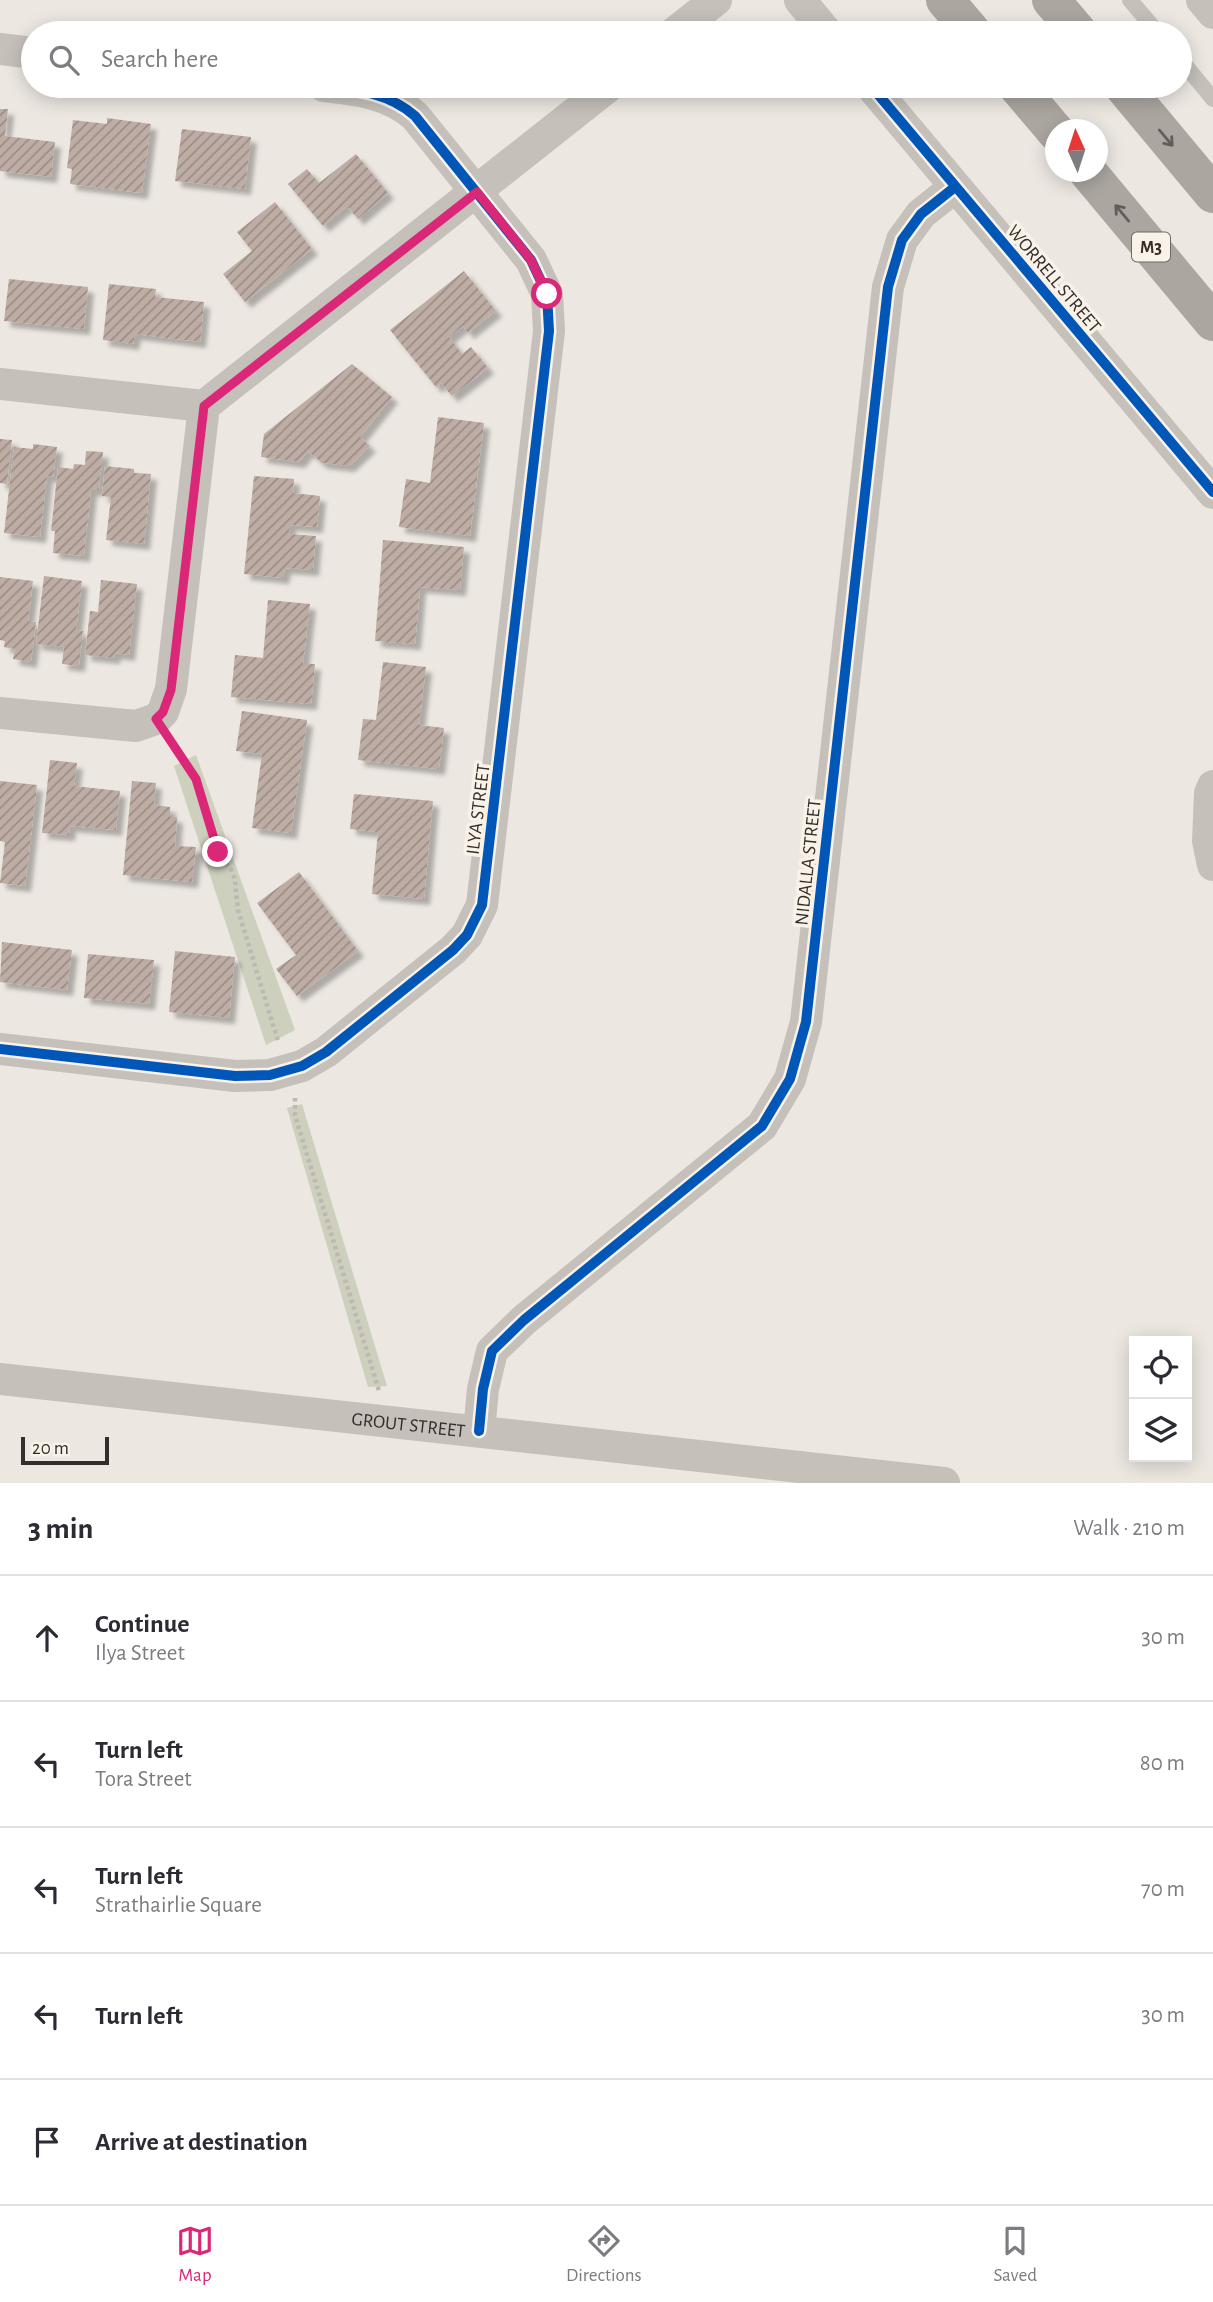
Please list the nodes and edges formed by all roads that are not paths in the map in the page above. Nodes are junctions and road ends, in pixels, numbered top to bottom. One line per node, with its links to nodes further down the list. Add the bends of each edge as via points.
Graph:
1 (716, 0): 6 (street)
2 (800, 0): 7 (street)
3 (946, 0): 8 (highway)
4 (1051, 0): 9 (highway)
5 (1130, 0): 10 (lane)
6 (689, 21)
7 (817, 21)
8 (963, 21)
9 (1069, 21)
10 (1148, 21)
11 (0, 49): 12 (street)
12 (21, 52)
13 (1192, 74): 19 (lane)
14 (386, 98): 23 (street, ILYA STREET, via 415,116)
15 (594, 98): 23 (street)
16 (881, 98): 22 (street, WORRELL STREET)
17 (1027, 98): 20 (highway)
18 (1132, 98): 24 (highway, one-way to 24)
19 (1213, 99)
20 (1045, 120)
21 (1096, 182): 25 (highway, M3, one-way to 21)
22 (955, 187): 28 (street, WORRELL STREET); 34 (street, NIDALLA STREET, via 921,214 902,240 888,286 806,1022 790,1079 762,1126 492,1351)
23 (477, 192): 27 (street); 32 (street, ILYA STREET, via 531,260 547,294 550,315 485,888 476,920 453,950 337,1043 287,1072 235,1076)
24 (1213, 194)
25 (1213, 321)
26 (0, 384): 27 (street)
27 (204, 406): 29 (street, via 171,690 163,712 136,726)
28 (1213, 493)
29 (0, 713)
30 (1213, 786): 31 (street, via 1208,841)
31 (1213, 865)
32 (0, 1049)
33 (0, 1379): 34 (street, GROUT STREET)
34 (479, 1431): 35 (street, GROUT STREET)
35 (944, 1483)

